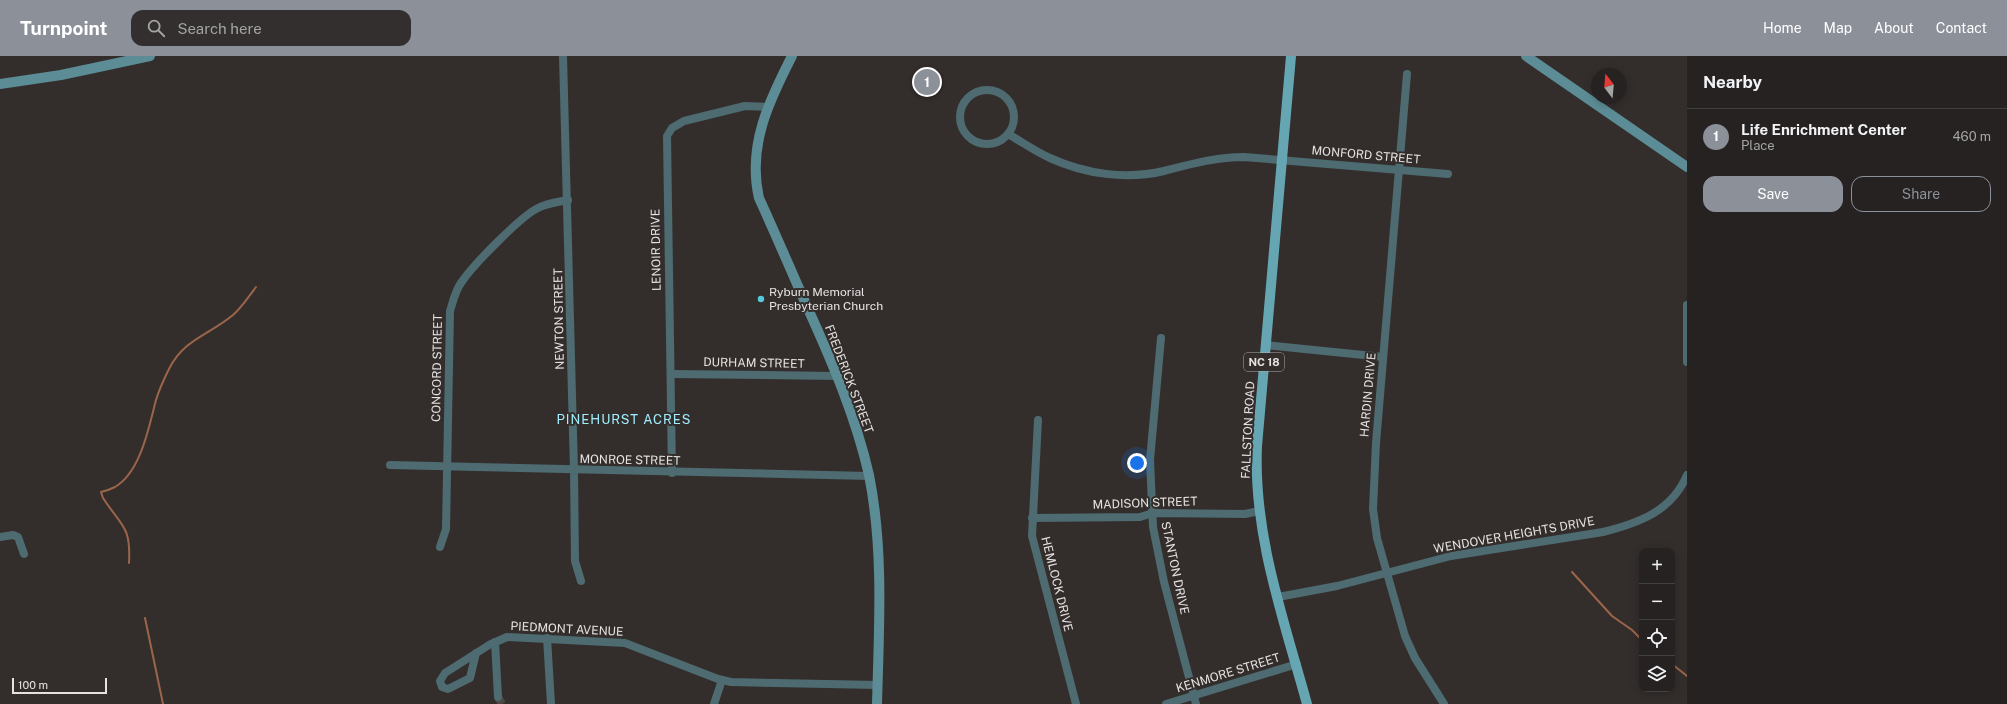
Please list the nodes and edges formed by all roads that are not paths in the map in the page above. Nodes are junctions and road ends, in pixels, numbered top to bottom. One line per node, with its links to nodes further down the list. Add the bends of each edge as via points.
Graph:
1 (147, 56): 7 (street, via 60,76)
2 (563, 56): 14 (street, NEWTON STREET)
3 (792, 56): 8 (street, FREDERICK STREET)
4 (1291, 56): 10 (main road, FALLSTON ROAD / NC 18)
5 (1526, 56): 11 (street)
6 (1407, 74): 12 (street, HARDIN DRIVE)
7 (0, 84)
8 (768, 107): 20 (street, LENOIR DRIVE, via 745,106 684,121 672,128 667,136); 21 (street, FREDERICK STREET, via 755,155 759,198)
9 (1008, 134): 9 (street, via 1014,118 1010,105 1002,95 985,90 972,95 963,104 960,121 968,137 980,143 993,144); 10 (street, MONFORD STREET, via 1049,158 1078,169 1106,174 1148,174 1219,158)
10 (1282, 159): 12 (street, MONFORD STREET); 17 (main road, FALLSTON ROAD / NC 18)
11 (1687, 167)
12 (1399, 170): 13 (street, MONFORD STREET); 18 (street, HARDIN DRIVE)
13 (1448, 174)
14 (568, 200): 24 (street, CONCORD STREET, via 546,204 530,212 479,261 458,287 450,312); 25 (street, NEWTON STREET)
15 (1687, 304): 19 (street)
16 (1161, 338): 30 (street, STANTON DRIVE, via 1150,456)
17 (1266, 345): 18 (street); 29 (main road, FALLSTON ROAD / NC 18, via 1257,456)
18 (1383, 357): 35 (street, HARDIN DRIVE, via 1373,509 1377,538)
19 (1687, 362)
20 (671, 374): 21 (street, DURHAM STREET); 26 (street, LENOIR DRIVE)
21 (837, 376): 28 (street, FREDERICK STREET)
22 (1038, 420): 31 (street, HEMLOCK DRIVE)
23 (390, 465): 24 (street, MONROE STREET)
24 (448, 466): 25 (street, MONROE STREET); 33 (street, CONCORD STREET, via 446,529)
25 (574, 470): 26 (street, MONROE STREET); 36 (street, NEWTON STREET, via 575,561)
26 (672, 473): 28 (street, MONROE STREET)
27 (1687, 475): 35 (street, WENDOVER HEIGHTS DRIVE, via 1678,493 1665,506 1626,526 1603,532 1451,556)
28 (869, 476): 43 (street, FREDERICK STREET, via 878,544)
29 (1259, 511): 30 (street, MADISON STREET, via 1245,514); 37 (main road, FALLSTON ROAD / NC 18)
30 (1153, 513): 31 (street, MADISON STREET, via 1140,517); 45 (street, STANTON DRIVE, via 1154,532 1164,582)
31 (1032, 518): 49 (street, HEMLOCK DRIVE, via 1035,550)
32 (0, 536): 34 (street, via 18,537)
33 (440, 547)
34 (24, 554)
35 (1387, 572): 37 (street, WENDOVER HEIGHTS DRIVE, via 1337,586); 52 (street, HARDIN DRIVE, via 1405,636 1415,658)
36 (581, 580)
37 (1278, 597): 41 (main road, FALLSTON ROAD / NC 18)
38 (547, 638): 39 (street, PIEDMONT AVENUE, via 507,636); 42 (street, PIEDMONT AVENUE, via 625,643); 46 (street)
39 (495, 642): 40 (street, PIEDMONT AVENUE); 44 (street)
40 (472, 655): 40 (street, PIEDMONT AVENUE, via 443,675 440,681 444,689 470,678)
41 (1296, 664): 45 (street, KENMORE STREET); 51 (main road, FALLSTON ROAD / NC 18)
42 (722, 680): 43 (street, PIEDMONT AVENUE, via 745,684); 47 (street)
43 (878, 685): 48 (street, FREDERICK STREET)
44 (498, 697)
45 (1195, 700): 50 (street, KENMORE STREET)
46 (552, 704)
47 (714, 704)
48 (877, 704)
49 (1076, 704)
50 (1166, 704)
51 (1307, 704)
52 (1444, 704)

